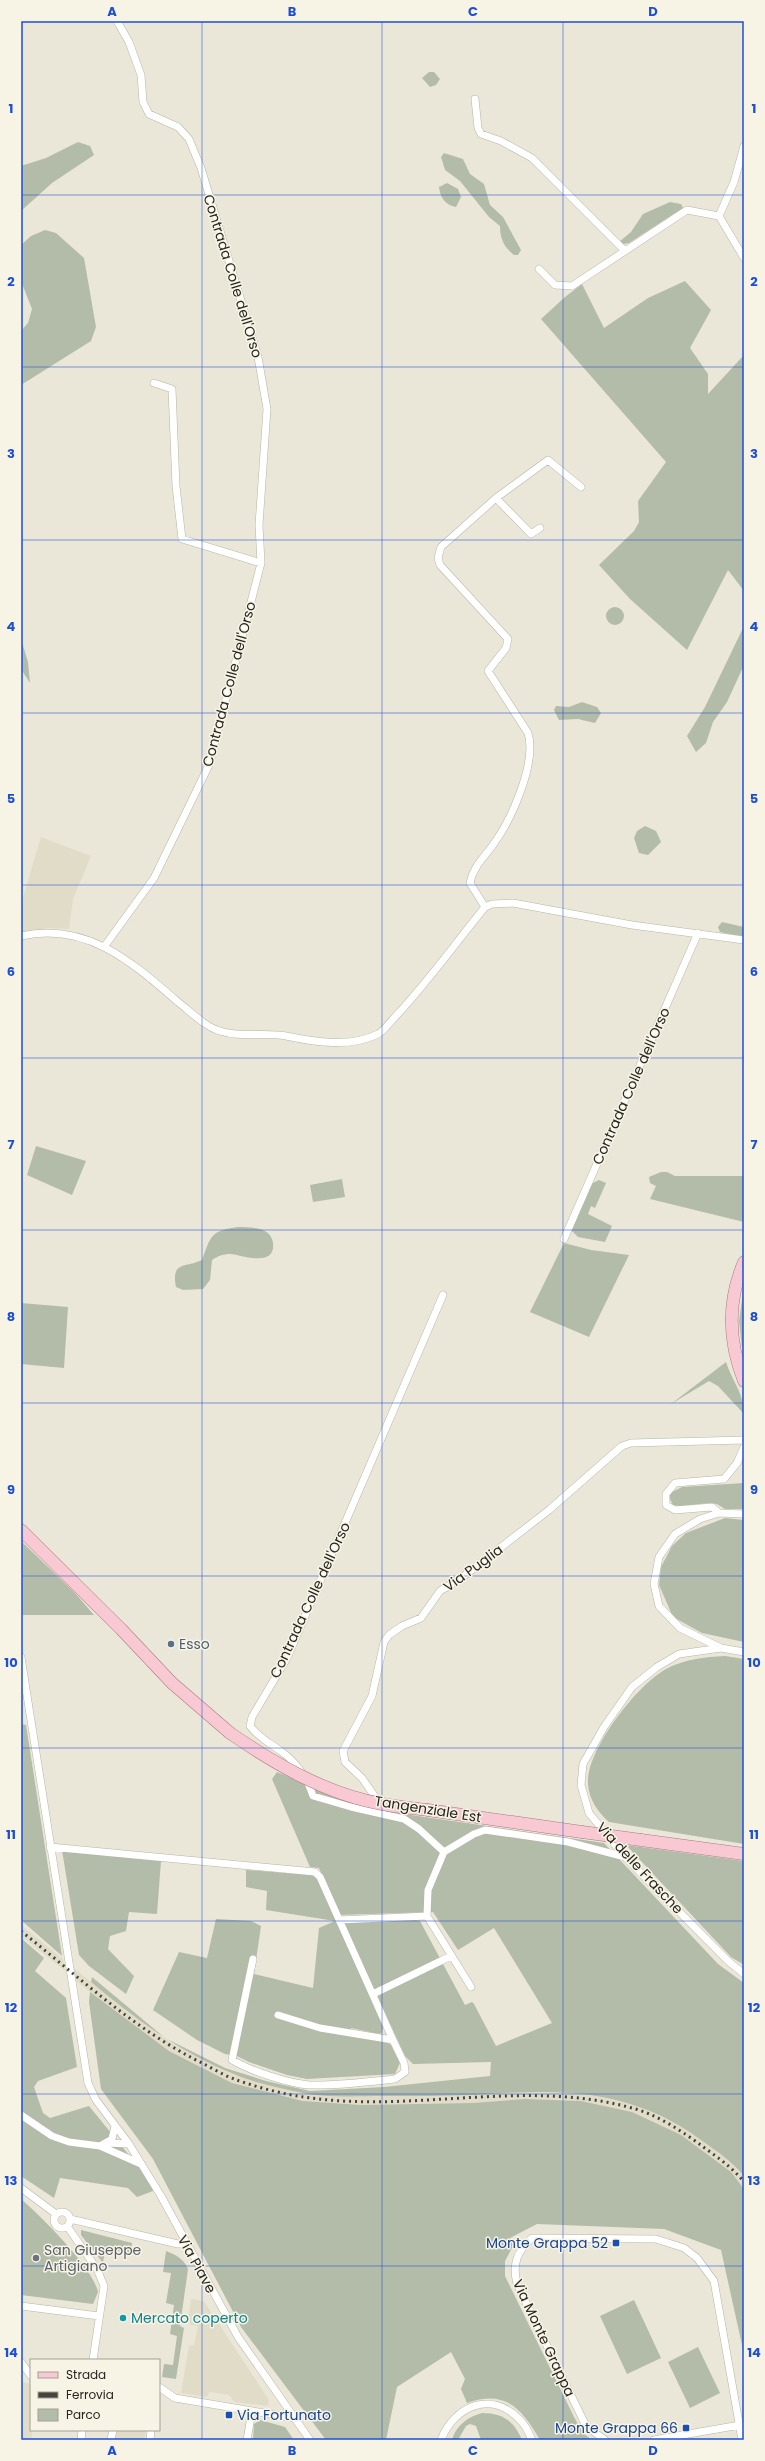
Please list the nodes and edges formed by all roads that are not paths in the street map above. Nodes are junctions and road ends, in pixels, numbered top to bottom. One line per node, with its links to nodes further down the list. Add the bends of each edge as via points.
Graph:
1 (117, 21): 12 (street, Contrada Colle dell'Orso, via 129,42 141,75 143,102 149,114 178,127 189,139 201,168 258,357 267,410 259,525)
2 (475, 100): 5 (street, via 481,134 501,141 532,158)
3 (744, 146): 4 (street, via 734,182)
4 (719, 216): 5 (street, via 687,210); 6 (street)
5 (625, 251): 7 (street, via 572,286 555,285)
6 (744, 258)
7 (539, 269)
8 (154, 383): 12 (street, via 172,389 176,486 182,539)
9 (581, 487): 10 (street, via 548,460)
10 (496, 498): 11 (street, via 531,534); 13 (street, via 441,547 438,558 440,564 508,639 506,648 488,671 528,733 531,743 524,777 511,812 496,842 472,872 470,883)
11 (540, 528)
12 (261, 562): 17 (street, Contrada Colle dell'Orso, via 209,765 154,878)
13 (485, 907): 14 (street, via 513,903 573,916); 17 (street, via 409,1003 379,1034 357,1041 316,1043 276,1034 219,1031 194,1015 142,971)
14 (698, 933): 16 (street); 18 (street, Contrada Colle dell'Orso)
15 (21, 936): 17 (street, via 59,932)
16 (744, 940)
17 (104, 947)
18 (564, 1239)
19 (744, 1262): 21 (main road, via 732,1300 731,1324 735,1356)
20 (443, 1295): 30 (street, Contrada Colle dell'Orso, via 287,1658 252,1717 250,1726 256,1735 295,1764 309,1784 313,1796)
21 (744, 1381)
22 (744, 1440): 30 (street, Via Puglia, via 631,1442 622,1446 549,1510 460,1579 440,1591 421,1618 389,1635 384,1642 372,1696 343,1751 345,1762 362,1778)
23 (744, 1447): 24 (street, via 737,1463 724,1479 675,1483 666,1494 666,1505 675,1510 712,1507)
24 (719, 1513): 25 (street); 27 (street, via 700,1519 675,1534 659,1557 654,1584 659,1606 680,1628)
25 (744, 1514)
26 (21, 1530): 33 (main road, Tangenziale Est, bridge, via 121,1628 172,1683 230,1733 262,1755 306,1779 381,1804)
27 (721, 1648): 28 (street); 34 (street, Via delle Frasche, via 679,1654 656,1667 632,1687 604,1727 583,1764 581,1785 589,1813)
28 (744, 1652)
29 (21, 1657): 31 (street, Via Piave)
30 (388, 1815): 32 (street, Contrada Colle dell'Orso, via 404,1819)
31 (50, 1847): 36 (street, via 315,1872 320,1877); 45 (street, Via Piave, via 88,2083 96,2100)
32 (444, 1852): 34 (street, via 485,1830 568,1842); 35 (street, via 428,1890)
33 (744, 1854)
34 (625, 1857): 39 (street, Via delle Frasche)
35 (427, 1916): 36 (street); 37 (street)
36 (339, 1920): 41 (street)
37 (451, 1956): 40 (street); 41 (street)
38 (253, 1959): 43 (street, via 232,2060 274,2077 308,2085 395,2079 405,2072 404,2063)
39 (744, 1974)
40 (471, 1987)
41 (373, 1994): 43 (street)
42 (278, 2016): 43 (street, via 320,2028)
43 (393, 2040)
44 (21, 2114): 46 (street, via 52,2136 69,2142)
45 (115, 2126): 46 (street, via 115,2132); 47 (street, Via Piave)
46 (104, 2144): 47 (street); 48 (street)
47 (129, 2144): 48 (street, via 119,2151); 49 (street, Via Piave)
48 (113, 2150): 49 (street)
49 (142, 2164): 54 (street, Via Piave)
50 (21, 2188): 51 (street)
51 (56, 2214): 52 (street, via 64,2212); 53 (street, via 56,2225 62,2228)
52 (70, 2219): 53 (street); 54 (street)
53 (67, 2226): 56 (street, via 102,2279 104,2286)
54 (186, 2244): 62 (street, Via Piave, via 238,2337)
55 (21, 2306): 56 (street)
56 (99, 2316): 57 (street)
57 (93, 2359)
58 (21, 2362): 59 (street)
59 (30, 2375)
60 (160, 2388): 61 (street, via 175,2398)
61 (252, 2411): 62 (street); 64 (street)
62 (294, 2418): 65 (street, Via Piave)
63 (740, 2425): 68 (street, Via Monte Grappa, via 714,2281 697,2258 684,2248 656,2239 532,2238 522,2247 516,2259 513,2271 517,2284 586,2426); 69 (street); 70 (street, Via Monte Grappa)
64 (247, 2440)
65 (310, 2440)
66 (441, 2440): 67 (street, via 446,2425 457,2414 471,2406 491,2404 509,2410 520,2419)
67 (532, 2440)
68 (605, 2440)
69 (654, 2440)
70 (742, 2440)

